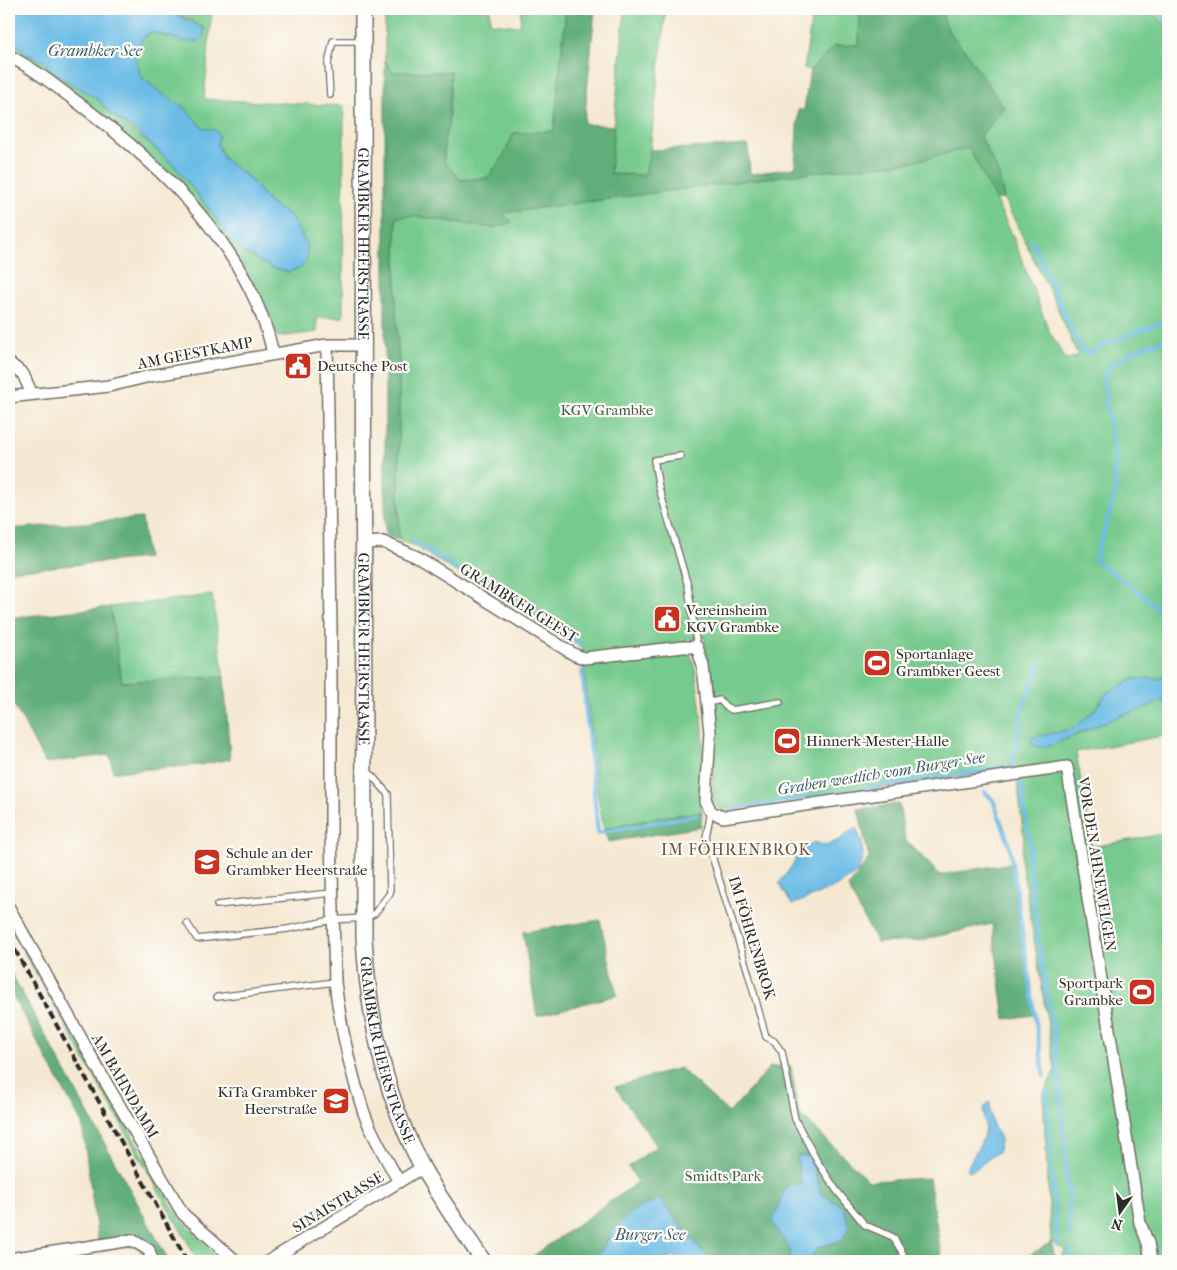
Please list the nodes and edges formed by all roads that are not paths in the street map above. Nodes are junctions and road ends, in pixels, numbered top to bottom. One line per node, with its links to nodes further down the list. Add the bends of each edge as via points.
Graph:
1 (363, 9): 2 (main road, GRAMBKER HEERSTRASSE)
2 (363, 42): 4 (lane, via 333,41 328,64); 6 (main road, GRAMBKER HEERSTRASSE)
3 (9, 56): 7 (street, via 40,74 118,133 198,211 237,265 269,336)
4 (330, 95)
5 (327, 345): 6 (street, AM GEESTKAMP); 7 (street, AM GEESTKAMP); 18 (street, GRAMBKER HEERSTRASSE)
6 (364, 345): 12 (main road, GRAMBKER HEERSTRASSE)
7 (273, 353): 9 (street, AM GEESTKAMP, via 109,386)
8 (9, 363): 9 (street, via 22,374)
9 (32, 394): 10 (street, AM GEESTKAMP)
10 (9, 397)
11 (681, 456): 13 (lane, IM FÖHRENBROK, via 654,460 688,586)
12 (364, 543): 13 (street, GRAMBKER GEEST, via 383,542 417,557 584,658); 16 (main road, GRAMBKER HEERSTRASSE)
13 (697, 647): 15 (street, IM FÖHRENBROK, via 703,666)
14 (780, 702): 15 (lane, via 732,710 720,700)
15 (707, 703): 17 (street, IM FÖHRENBROK, via 710,732 706,801)
16 (364, 766): 21 (main road, GRAMBKER HEERSTRASSE); 21 (lane, via 388,794 390,893 374,914)
17 (712, 812): 33 (lane, IM FÖHRENBROK, via 706,837 766,1037 774,1041 782,1052 795,1119 837,1191 865,1225 893,1237); 34 (street, VOR DEN AHNEWELGEN, via 723,817 1067,767 1140,1223)
18 (332, 893): 19 (lane); 22 (street, GRAMBKER HEERSTRASSE)
19 (217, 905)
20 (9, 908): 30 (street, AM BAHNDAMM, via 107,1086 183,1214)
21 (364, 918): 22 (lane); 26 (main road, GRAMBKER HEERSTRASSE, via 366,977 378,1050 404,1127)
22 (332, 920): 23 (lane, via 288,929 197,939); 24 (street, GRAMBKER HEERSTRASSE)
23 (187, 923)
24 (335, 982): 25 (lane); 27 (street, GRAMBKER HEERSTRASSE, via 364,1111)
25 (218, 997)
26 (422, 1167): 27 (street, SINAISTRASSE); 32 (main road, GRAMBKER HEERSTRASSE)
27 (399, 1182): 31 (street, SINAISTRASSE)
28 (9, 1259): 29 (street, via 132,1240 150,1250)
29 (152, 1261)
30 (236, 1261)
31 (269, 1261)
32 (482, 1261)
33 (906, 1261)
34 (1151, 1261)

